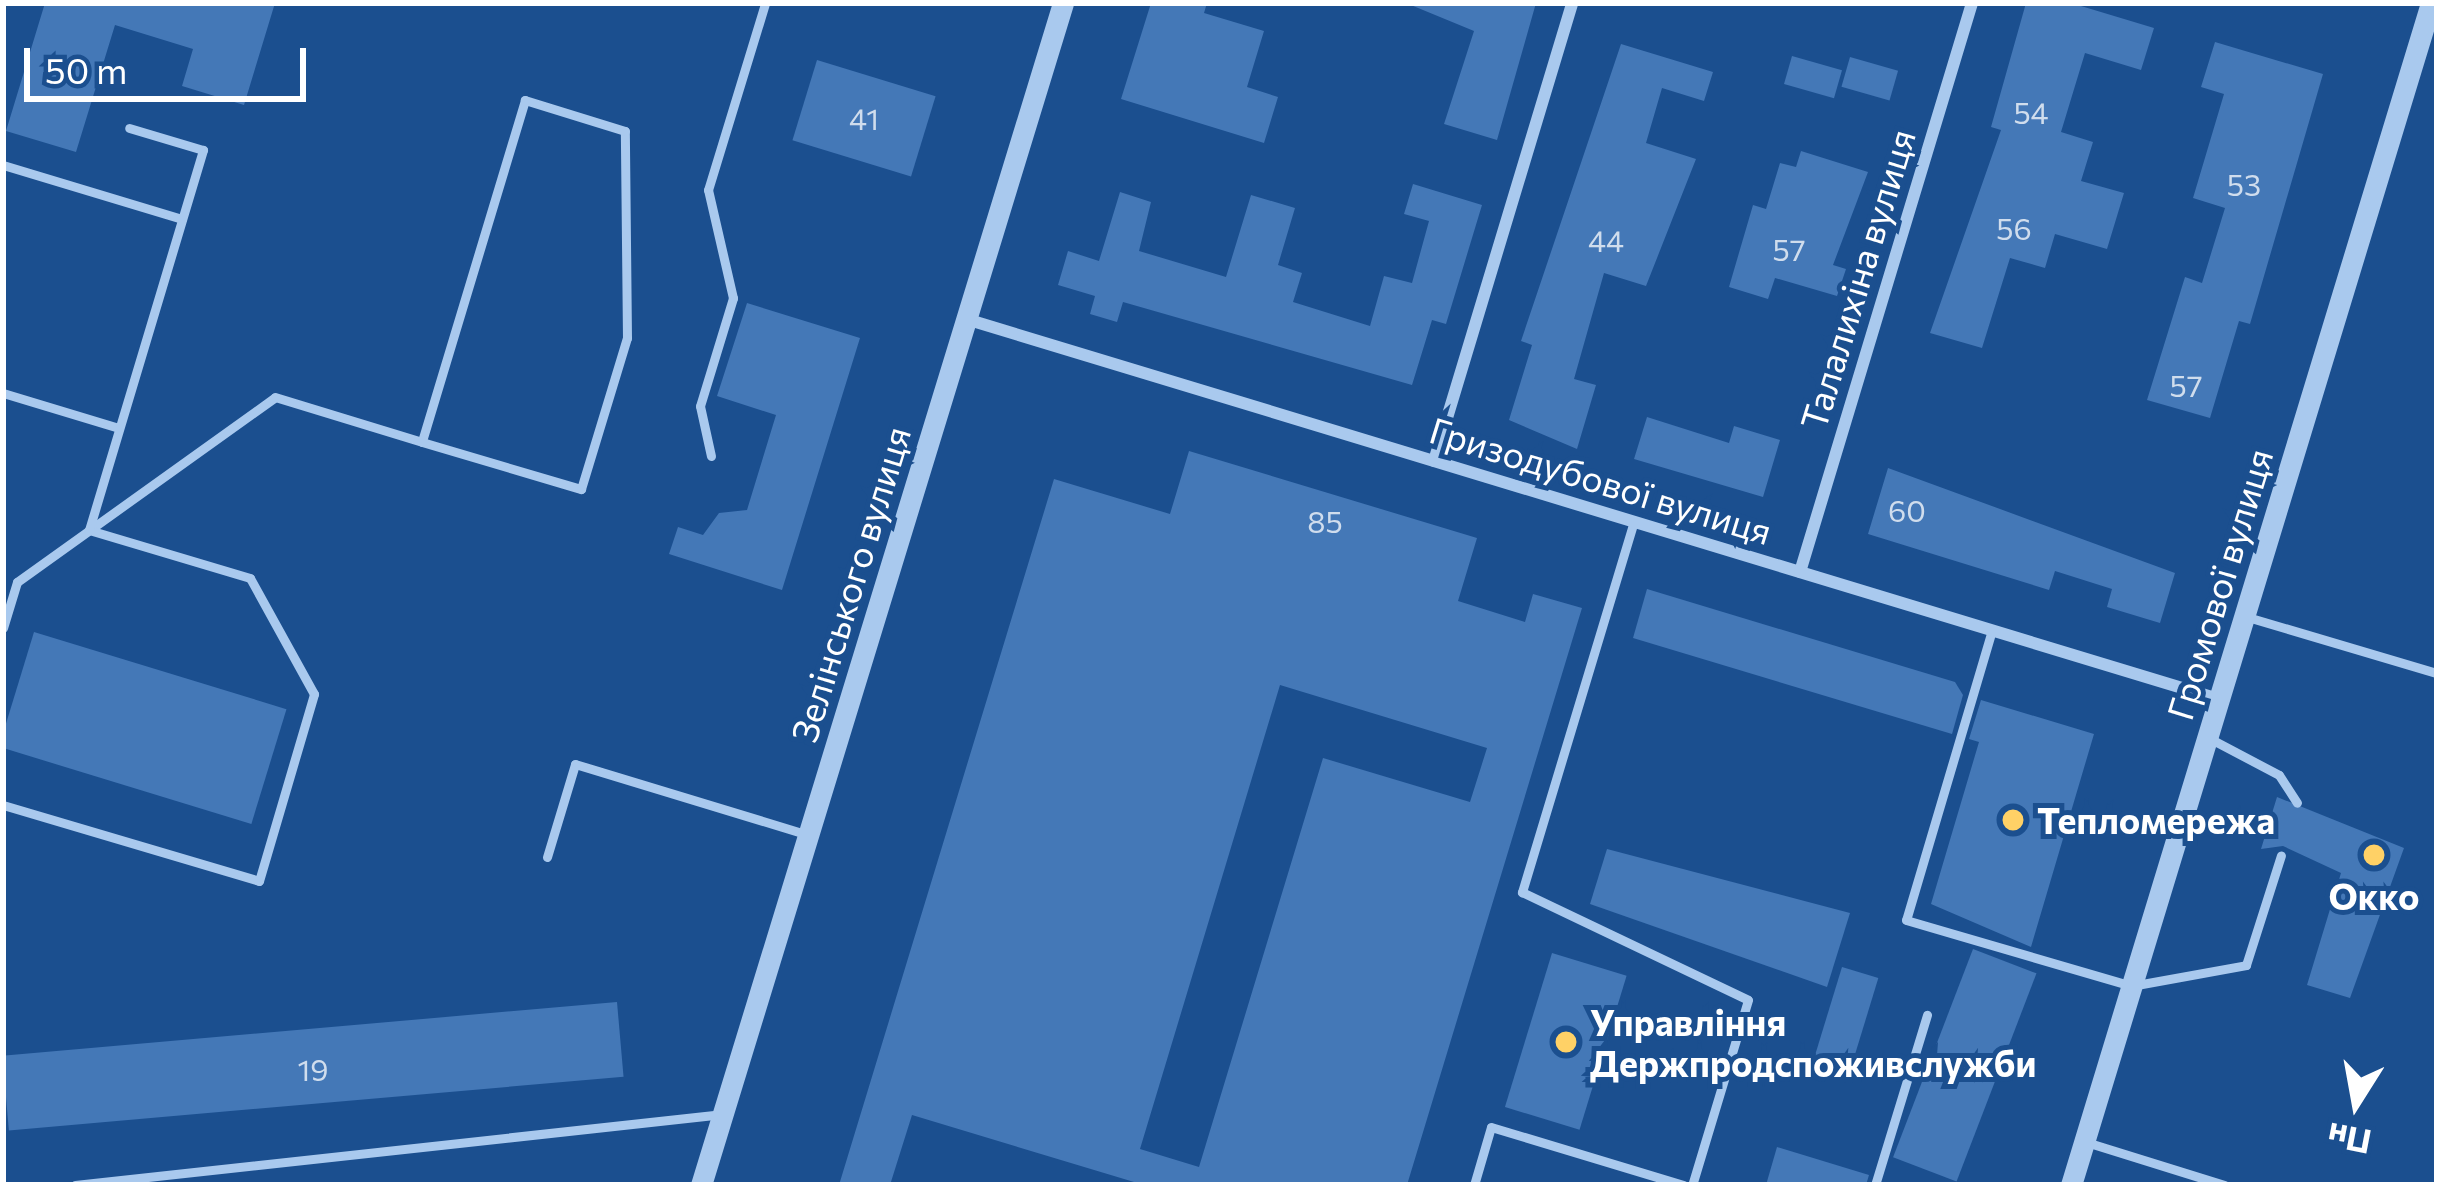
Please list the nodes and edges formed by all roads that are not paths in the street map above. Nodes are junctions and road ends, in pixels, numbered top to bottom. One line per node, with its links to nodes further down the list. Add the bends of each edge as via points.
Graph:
1 (765, 3): 13 (lane, via 708,190 734,298 700,406)
2 (1063, 3): 9 (street, Зелінського вулиця)
3 (1572, 3): 14 (street)
4 (1972, 3): 17 (street, Талалихіна вулиця)
5 (2431, 3): 18 (street, Громової вулиця)
6 (129, 128): 8 (lane, via 203,151)
7 (3, 165): 8 (lane)
8 (182, 219): 11 (lane)
9 (966, 319): 14 (street, Гризодубової вулиця); 26 (street, Зелінського вулиця)
10 (3, 393): 11 (lane)
11 (119, 428): 16 (lane)
12 (422, 442): 12 (lane, via 580,489 628,338 625,131 525,100); 16 (lane, via 275,397)
13 (711, 456)
14 (1434, 461): 15 (street, Гризодубової вулиця)
15 (1634, 521): 17 (street, Гризодубової вулиця); 37 (lane, via 1522,892 1748,1000)
16 (89, 530): 19 (lane, via 16,582); 25 (lane, via 250,578 314,694 259,881)
17 (1800, 572): 20 (street, Гризодубової вулиця)
18 (2244, 616): 21 (lane); 22 (street, Громової вулиця)
19 (3, 628)
20 (1992, 630): 22 (street, Гризодубової вулиця); 29 (lane, via 1906,920)
21 (2437, 673)
22 (2218, 699): 23 (street, Громової вулиця)
23 (2207, 737): 24 (lane, via 2279,775); 29 (street, Громової вулиця)
24 (2297, 803)
25 (3, 805)
26 (808, 835): 28 (lane, via 575,764); 31 (street, Зелінського вулиця)
27 (2281, 855): 29 (lane, via 2246,965)
28 (547, 857)
29 (2131, 986): 32 (street, Громової вулиця)
30 (1927, 1015): 33 (lane)
31 (723, 1114): 34 (lane); 35 (street, Зелінського вулиця)
32 (2084, 1142): 39 (street, Громової вулиця); 40 (lane)
33 (1876, 1183): 38 (lane)
34 (75, 1185)
35 (701, 1185)
36 (1474, 1185): 37 (lane, via 1491,1127)
37 (1687, 1185)
38 (1891, 1185)
39 (2071, 1185)
40 (2224, 1185)

